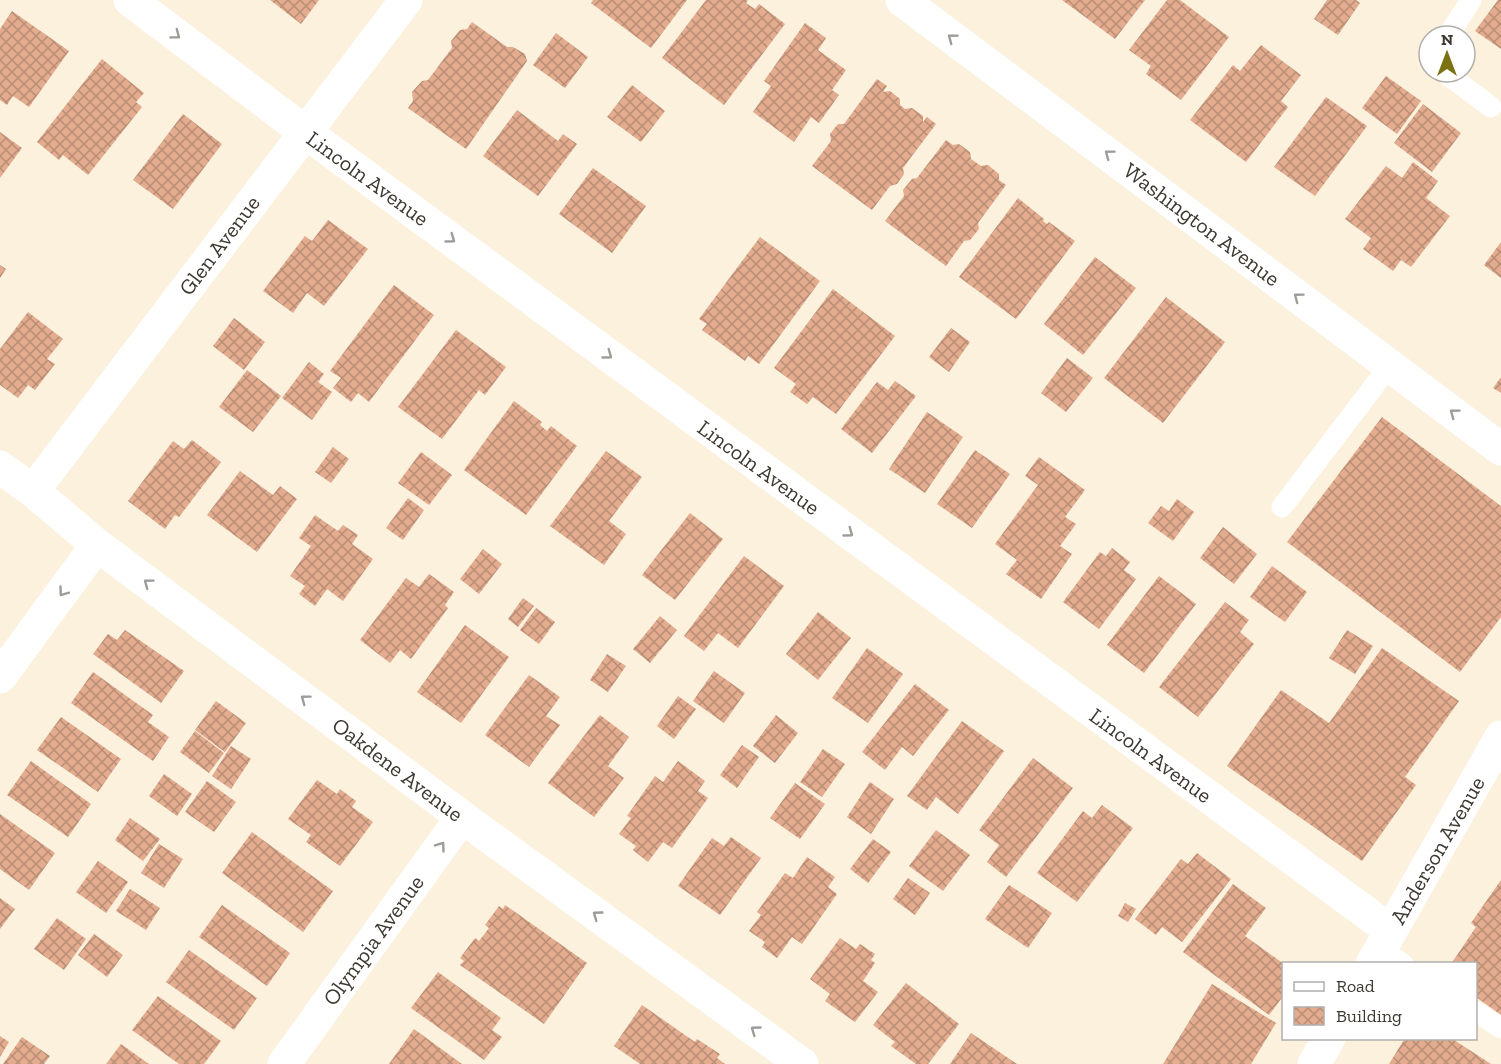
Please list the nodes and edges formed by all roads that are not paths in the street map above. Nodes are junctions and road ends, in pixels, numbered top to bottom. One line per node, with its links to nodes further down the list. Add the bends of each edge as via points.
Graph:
1 (129, 0): 8 (street, Lincoln Avenue, one-way to 8)
2 (406, 0): 8 (street, Glen Avenue)
3 (902, 0): 9 (street, Washington Avenue, one-way to 3)
4 (1471, 0): 5 (lane)
5 (1456, 24)
6 (1460, 84): 7 (lane)
7 (1491, 108)
8 (305, 132): 12 (street, Glen Avenue); 18 (street, Lincoln Avenue, one-way to 18)
9 (1390, 365): 10 (street, Washington Avenue, one-way to 9); 13 (lane)
10 (1501, 449)
11 (0, 467): 12 (street, Oakdene Avenue)
12 (33, 491): 14 (street, Oakdene Avenue)
13 (1282, 507)
14 (97, 545): 15 (street, one-way to 15); 17 (street, Oakdene Avenue, one-way to 14)
15 (0, 677)
16 (1501, 737): 18 (street, Anderson Avenue)
17 (462, 817): 22 (street, Olympia Avenue, one-way to 17); 23 (street, Oakdene Avenue, one-way to 17)
18 (1386, 952)
19 (1477, 1013): 20 (lane)
20 (1501, 1028)
21 (1328, 1040): 24 (street)
22 (284, 1064)
23 (802, 1064)
24 (1314, 1064)

